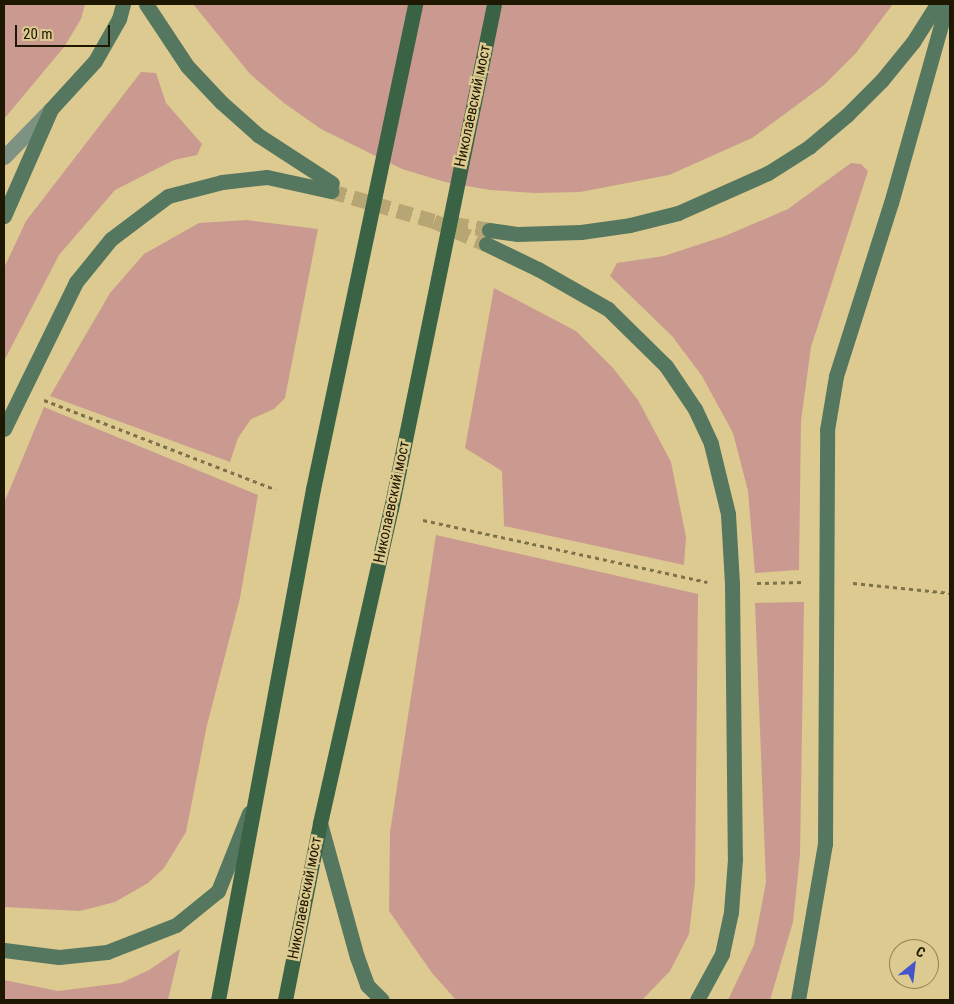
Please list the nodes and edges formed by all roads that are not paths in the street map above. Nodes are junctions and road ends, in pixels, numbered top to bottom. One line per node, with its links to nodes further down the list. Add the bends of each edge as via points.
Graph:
1 (123, 4): 7 (main road, via 119,19 95,61)
2 (146, 4): 10 (main road, via 187,66 221,102 258,135 331,187 268,177 222,182 168,196 112,239 76,282)
3 (415, 4): 11 (main road, bridge, via 313,489)
4 (494, 4): 12 (main road, Николаевский мост, bridge, via 391,509)
5 (937, 4): 17 (main road, via 907,49 854,108 809,147 768,174 678,213 630,225 581,232 487,237 608,309 666,366 695,409 711,444 728,514 732,584 735,859 731,912 722,954)
6 (947, 4): 18 (main road, via 891,203 836,376 827,430 825,844)
7 (51, 109): 8 (street); 9 (main road)
8 (4, 158)
9 (4, 216)
10 (4, 429)
11 (253, 805): 13 (main road, via 218,891 176,925 107,952 59,957); 14 (main road)
12 (320, 823): 15 (main road, Николаевский мост); 16 (main road, via 357,957 367,985)
13 (4, 950)
14 (218, 1000)
15 (285, 1000)
16 (382, 1000)
17 (697, 1000)
18 (798, 1000)

